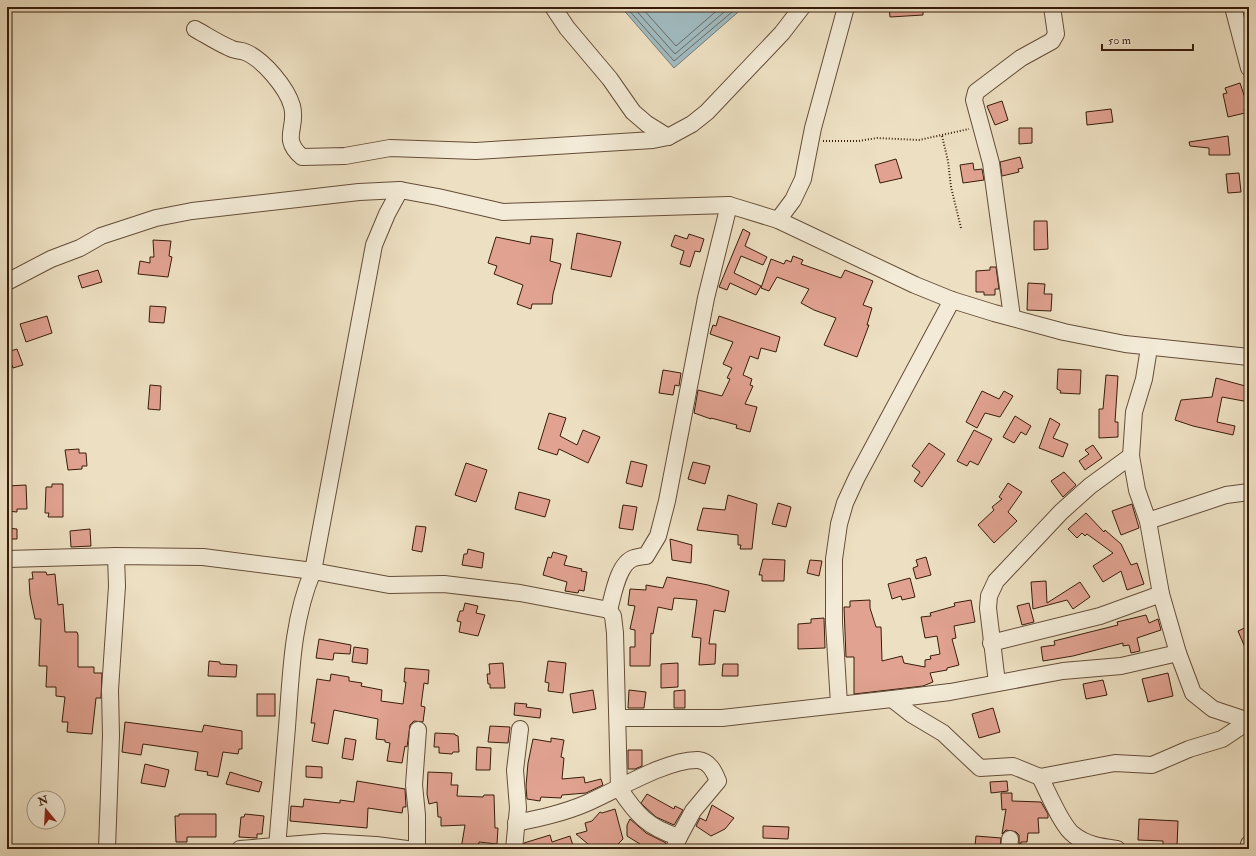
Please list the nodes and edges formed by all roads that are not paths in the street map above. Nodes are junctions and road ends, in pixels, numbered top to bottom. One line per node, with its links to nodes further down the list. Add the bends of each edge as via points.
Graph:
1 (553, 7): 8 (street)
2 (802, 7): 9 (street, via 782,33 707,112 692,124)
3 (846, 7): 13 (street, via 800,189)
4 (1052, 7): 16 (street, via 1056,34 1052,41 1021,58 976,92 974,100 991,163)
5 (1233, 7): 7 (street)
6 (195, 29): 10 (street, via 231,49 246,52 275,76 286,90 293,108 290,142 293,149 302,157 345,156 390,148 476,151)
7 (1249, 68)
8 (633, 112): 9 (street); 10 (street, via 631,128)
9 (668, 137): 10 (street)
10 (624, 141)
11 (400, 190): 12 (street, via 438,196 503,212); 14 (street, via 327,195 192,211 156,218 101,236); 24 (street, via 374,245)
12 (729, 205): 13 (street); 26 (street, via 706,298 658,536 646,556 633,558 619,575)
13 (778, 220): 15 (street)
14 (7, 282)
15 (952, 300): 16 (street); 31 (street, via 857,477 839,524 834,560 834,623)
16 (1012, 317): 17 (street, via 1064,332)
17 (1149, 348): 18 (street); 19 (street, via 1144,379 1134,412)
18 (1249, 357)
19 (1131, 456): 21 (street, via 1137,490); 27 (street, via 1090,486 1061,512 996,581 989,596 988,608)
20 (1249, 492): 21 (street, via 1226,495)
21 (1148, 521): 25 (street)
22 (116, 556): 23 (street); 24 (street, via 203,557); 43 (street)
23 (7, 559)
24 (313, 571): 26 (street, via 389,586 444,584 520,593); 41 (street, via 304,592 293,657)
25 (1161, 594): 27 (street, via 1100,616); 28 (street)
26 (609, 610): 32 (street, via 613,616 615,633)
27 (991, 643): 29 (street)
28 (1178, 653): 29 (street, via 1121,666 1063,671); 33 (street, via 1193,693 1213,709)
29 (997, 683): 30 (street)
30 (892, 699): 31 (street); 36 (street, via 943,733 980,768 1012,766)
31 (840, 704): 32 (street, via 722,718)
32 (618, 718): 37 (street)
33 (1249, 721): 36 (street, via 1222,739 1189,749 1152,765 1115,763)
34 (520, 729): 38 (street, via 516,770)
35 (418, 730): 46 (street, via 414,785 418,815)
36 (1040, 777): 42 (street, via 1062,820 1073,835)
37 (619, 788): 38 (street, via 573,808); 39 (street, via 632,808 646,822); 39 (street, via 675,764 698,760 710,766 718,781 693,811)
38 (516, 823): 47 (street)
39 (676, 843)
40 (1249, 844): 49 (street)
41 (277, 847): 44 (street); 45 (street, via 324,842)
42 (1094, 847): 48 (street)
43 (107, 849)
44 (240, 849)
45 (407, 849)
46 (417, 849)
47 (514, 849)
48 (1118, 849)
49 (1248, 849)

